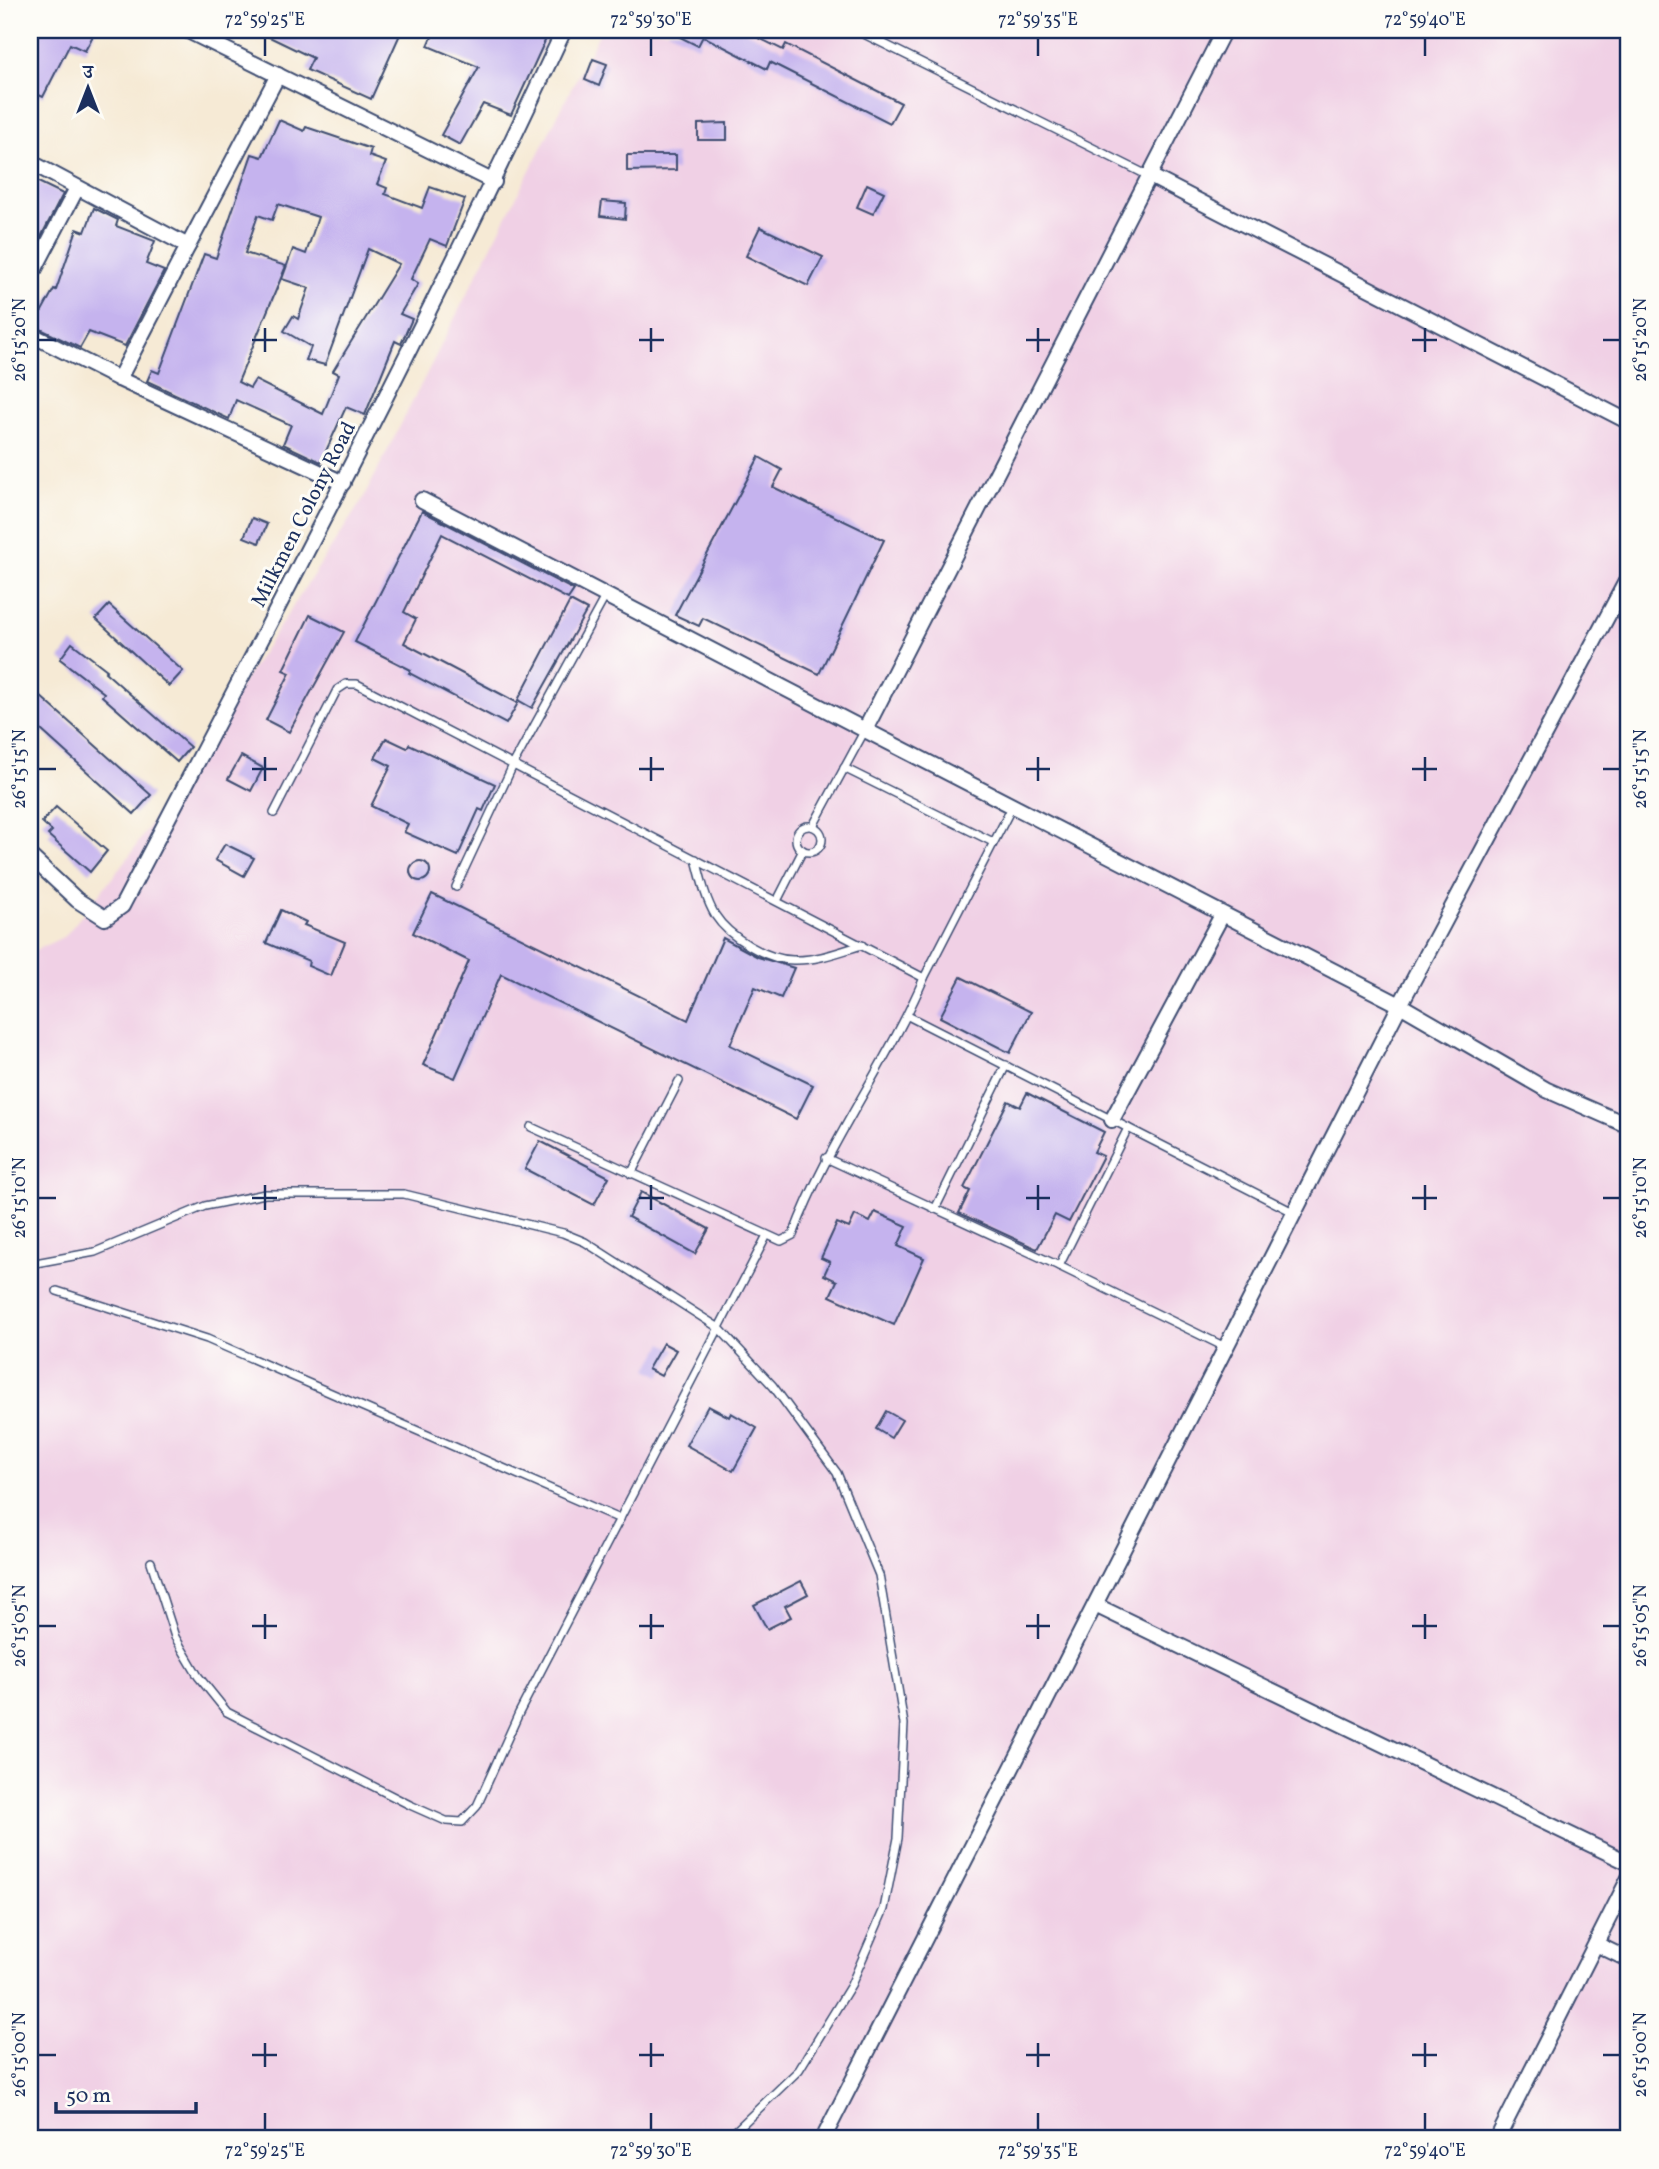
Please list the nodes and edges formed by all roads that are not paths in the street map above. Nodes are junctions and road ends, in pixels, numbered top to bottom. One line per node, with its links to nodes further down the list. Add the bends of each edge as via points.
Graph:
1 (186, 30): 5 (street)
2 (564, 30): 8 (street, Milkmen Colony Road)
3 (859, 30): 7 (lane)
4 (1224, 30): 7 (street)
5 (278, 75): 8 (street); 10 (street)
6 (30, 162): 9 (street)
7 (1150, 176): 14 (street); 19 (street)
8 (494, 181): 15 (street, Milkmen Colony Road)
9 (77, 188): 10 (street); 11 (street)
10 (188, 246): 13 (street)
11 (30, 278)
12 (30, 334): 13 (street)
13 (119, 379): 15 (street)
14 (1629, 422)
15 (344, 484): 27 (street, Milkmen Colony Road, via 122,906 105,918 77,900)
16 (422, 500): 18 (street)
17 (1629, 576): 34 (street)
18 (607, 594): 19 (street); 20 (lane)
19 (864, 730): 21 (lane); 22 (street)
20 (514, 763): 23 (lane, via 386,696 346,684 337,690); 28 (lane); 29 (lane)
21 (844, 768): 24 (lane); 25 (lane)
22 (1013, 805): 25 (lane); 31 (street)
23 (274, 813)
24 (813, 827): 26 (lane, via 799,831 796,839); 26 (lane, via 821,833 821,844)
25 (993, 842): 33 (lane)
26 (803, 850): 30 (lane)
27 (30, 856)
28 (696, 859): 30 (lane); 32 (lane, via 717,918 760,950 792,960)
29 (457, 887)
30 (777, 901): 32 (lane)
31 (1222, 915): 34 (street); 38 (street)
32 (862, 945): 33 (lane)
33 (924, 978): 35 (lane)
34 (1400, 1005): 39 (street, via 1547,1090); 45 (street)
35 (908, 1016): 36 (lane); 42 (lane)
36 (1006, 1065): 38 (lane); 44 (lane)
37 (680, 1081): 43 (lane)
38 (1112, 1120): 41 (lane)
39 (1629, 1126)
40 (531, 1127): 43 (lane)
41 (1128, 1128): 45 (lane); 48 (lane)
42 (827, 1158): 44 (lane); 46 (lane, via 793,1235 781,1241)
43 (631, 1174): 46 (lane)
44 (935, 1209): 48 (lane)
45 (1295, 1213): 51 (street)
46 (766, 1237): 50 (lane)
47 (30, 1264): 50 (lane, via 95,1252 232,1199 265,1194 404,1194 585,1242)
48 (1059, 1266): 51 (lane)
49 (57, 1291): 52 (lane, via 207,1339)
50 (719, 1328): 52 (lane); 59 (lane, via 773,1385 837,1473 878,1575 904,1724 898,1838 884,1909 851,1985 799,2070)
51 (1226, 1348): 54 (street)
52 (620, 1519): 53 (lane, via 519,1713 477,1806 462,1822 446,1821 410,1805 227,1712 198,1676 175,1636)
53 (151, 1562)
54 (1095, 1605): 55 (street); 60 (street)
55 (1629, 1863)
56 (1629, 1878): 57 (street)
57 (1596, 1944): 58 (street); 61 (street)
58 (1629, 1961)
59 (727, 2139)
60 (823, 2139)
61 (1497, 2139)

